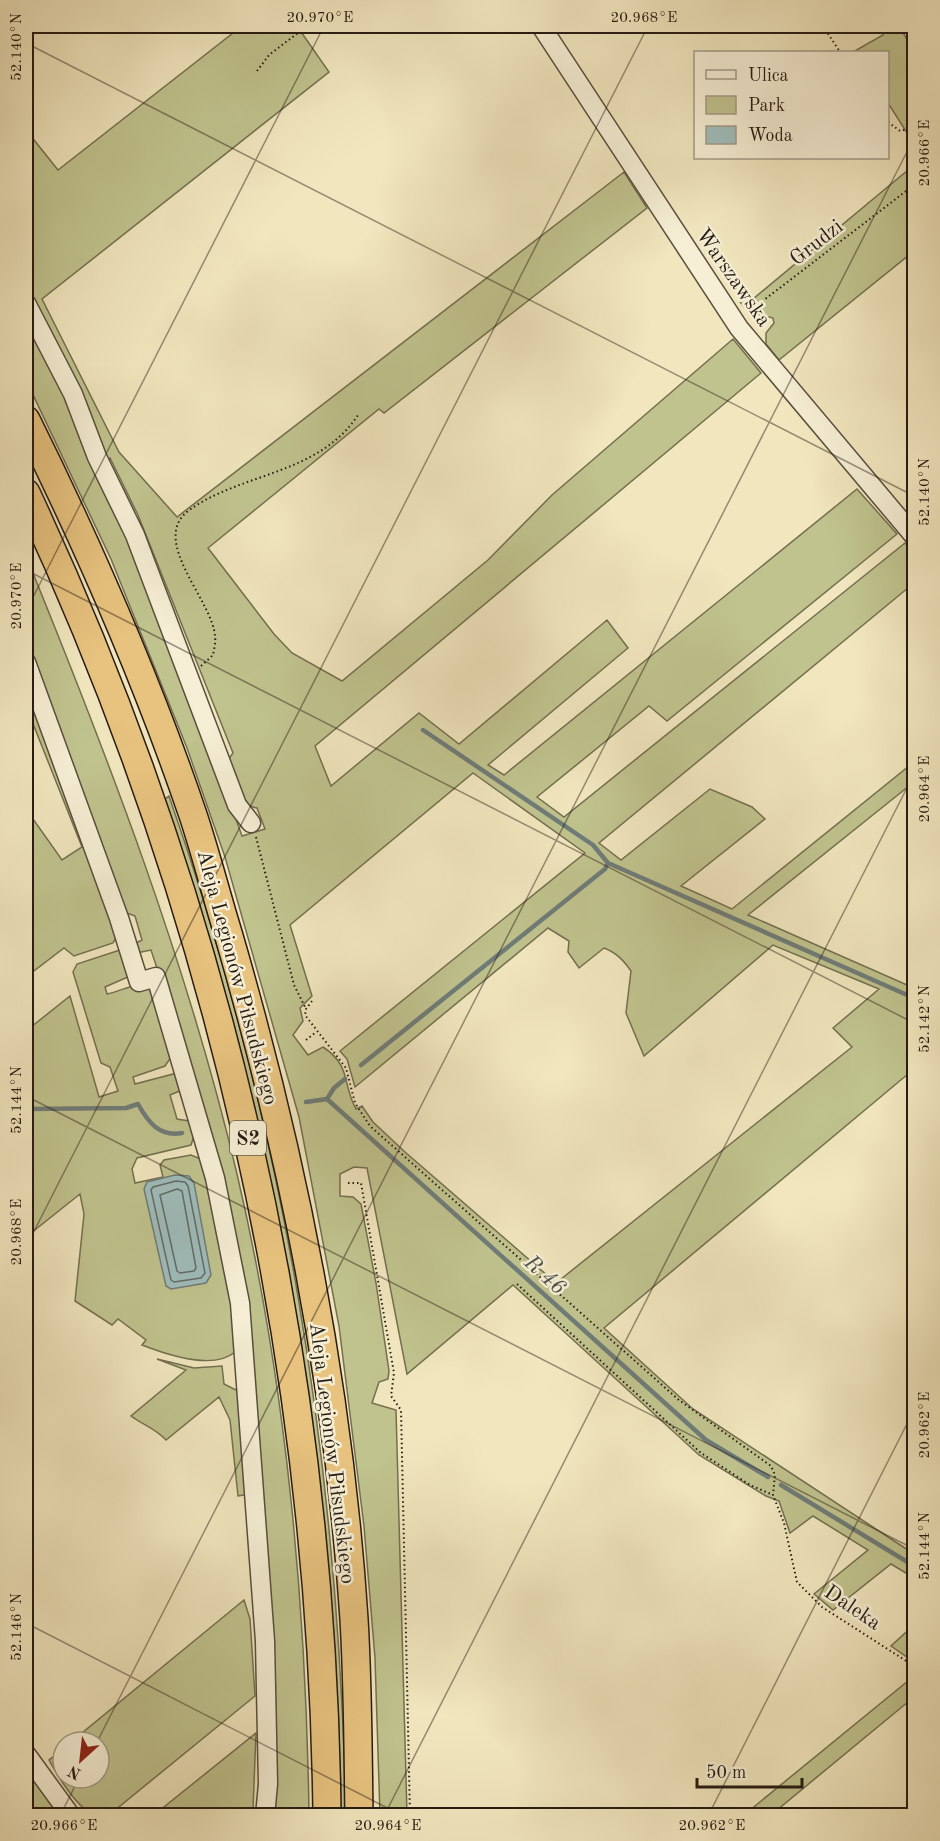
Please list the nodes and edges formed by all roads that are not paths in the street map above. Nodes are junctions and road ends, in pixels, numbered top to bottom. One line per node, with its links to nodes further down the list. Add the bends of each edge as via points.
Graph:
1 (541, 26): 5 (street, Warszawska, via 739,328)
2 (26, 303): 7 (street, via 73,394 97,457 135,535 237,805)
3 (26, 420): 12 (highway, Aleja Legionów Piłsudskiego / S2, via 123,633 189,804 254,1025 292,1183 324,1357 346,1534 354,1617)
4 (26, 493): 11 (highway, Aleja Legionów Piłsudskiego / S2, via 87,630 161,825 243,1114 274,1255 311,1510 324,1680)
5 (915, 536)
6 (26, 662): 10 (street, via 139,982 156,977 215,1178 240,1303 265,1641)
7 (251, 823)
8 (26, 1754): 9 (street)
9 (71, 1815)
10 (265, 1815)
11 (327, 1815)
12 (359, 1815)

